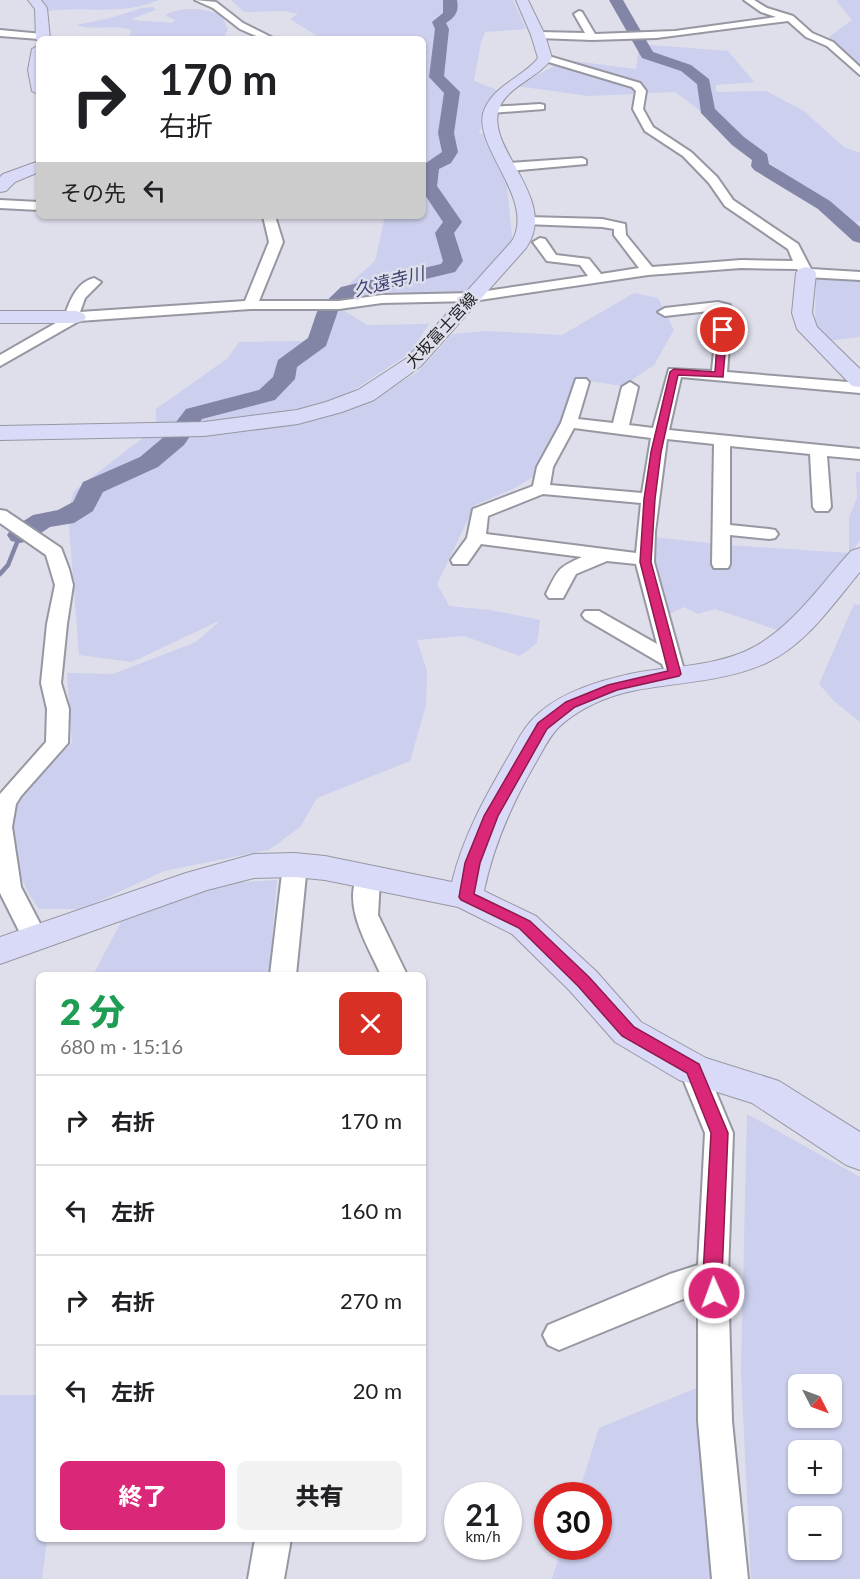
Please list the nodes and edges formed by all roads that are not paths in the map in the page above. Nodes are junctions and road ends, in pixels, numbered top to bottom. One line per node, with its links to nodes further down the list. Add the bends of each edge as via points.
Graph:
1 (34, 0): 9 (street, via 41,8)
2 (199, 0): 10 (street, via 219,5 234,22)
3 (522, 0): 8 (street)
4 (748, 0): 6 (street)
5 (579, 14): 11 (street)
6 (790, 18): 11 (street, via 692,33); 15 (street, via 810,35 830,44)
7 (0, 33): 12 (street)
8 (538, 35): 11 (street); 14 (street)
9 (42, 36)
10 (266, 36)
11 (592, 37)
12 (36, 41)
13 (36, 57): 16 (street)
14 (545, 58): 18 (street, via 506,90); 28 (street, via 636,85 641,91 638,109 650,129 687,154 729,203 793,247)
15 (860, 72)
16 (36, 84)
17 (540, 107): 18 (street)
18 (491, 110): 21 (street, via 491,126)
19 (582, 162): 21 (street)
20 (36, 167): 22 (street, via 9,178)
21 (509, 167): 26 (street)
22 (0, 188)
23 (0, 204): 24 (street)
24 (36, 206)
25 (270, 219): 34 (street, via 276,242)
26 (528, 221): 27 (street, 大坂富士宮線, via 526,233); 29 (street, via 620,227 621,235)
27 (538, 241): 31 (street, via 549,256 584,262); 33 (street, 大坂富士宮線)
28 (804, 269): 29 (street, via 741,264); 30 (street); 40 (street, via 802,313 807,329)
29 (648, 271): 31 (street)
30 (860, 276)
31 (598, 279): 33 (street)
32 (94, 282): 37 (street, via 79,296 73,312)
33 (473, 297): 34 (street); 46 (street, 大坂富士宮線, via 414,362 366,394 298,417 204,429)
34 (250, 305): 37 (street)
35 (665, 312): 39 (street, via 724,308)
36 (0, 317): 37 (street)
37 (76, 317): 38 (street)
38 (0, 361)
39 (719, 375): 43 (street); 47 (street, via 674,372)
40 (860, 381)
41 (581, 382): 44 (street)
42 (630, 387): 45 (street)
43 (860, 388)
44 (569, 423): 45 (street); 51 (street, via 545,467)
45 (620, 429): 47 (street)
46 (0, 433)
47 (662, 434): 48 (street); 52 (street)
48 (722, 440): 49 (street); 55 (street)
49 (818, 449): 50 (street); 53 (street)
50 (860, 454)
51 (541, 489): 52 (street); 57 (street, via 479,513)
52 (650, 499): 61 (street)
53 (822, 507)
54 (0, 514): 69 (street, via 54,552 64,585 51,683 58,709 57,743 13,791 5,804 0,827 9,887)
55 (720, 530): 56 (street); 62 (street)
56 (769, 534)
57 (476, 538): 58 (street); 60 (street)
58 (605, 555): 61 (street); 63 (street, via 568,570)
59 (860, 556): 65 (street, via 778,644 731,665)
60 (460, 560)
61 (645, 560): 65 (street)
62 (721, 564)
63 (556, 594)
64 (592, 615): 65 (street)
65 (673, 667): 68 (street, via 571,704 542,726 491,816 472,863)
66 (295, 865): 67 (street); 69 (street, via 254,866 219,875); 71 (street)
67 (369, 879): 68 (street); 72 (street, via 366,915)
68 (466, 897): 73 (street, via 524,925 583,981 628,1032)
69 (35, 939): 70 (street)
70 (0, 951)
71 (283, 972)
72 (393, 972)
73 (693, 1069): 74 (street, via 765,1092); 75 (street, via 719,1133)
74 (860, 1153)
75 (712, 1275): 76 (street); 79 (street, via 716,1311 715,1421)
76 (559, 1335)
77 (272, 1542): 78 (street)
78 (266, 1579)
79 (730, 1579)

